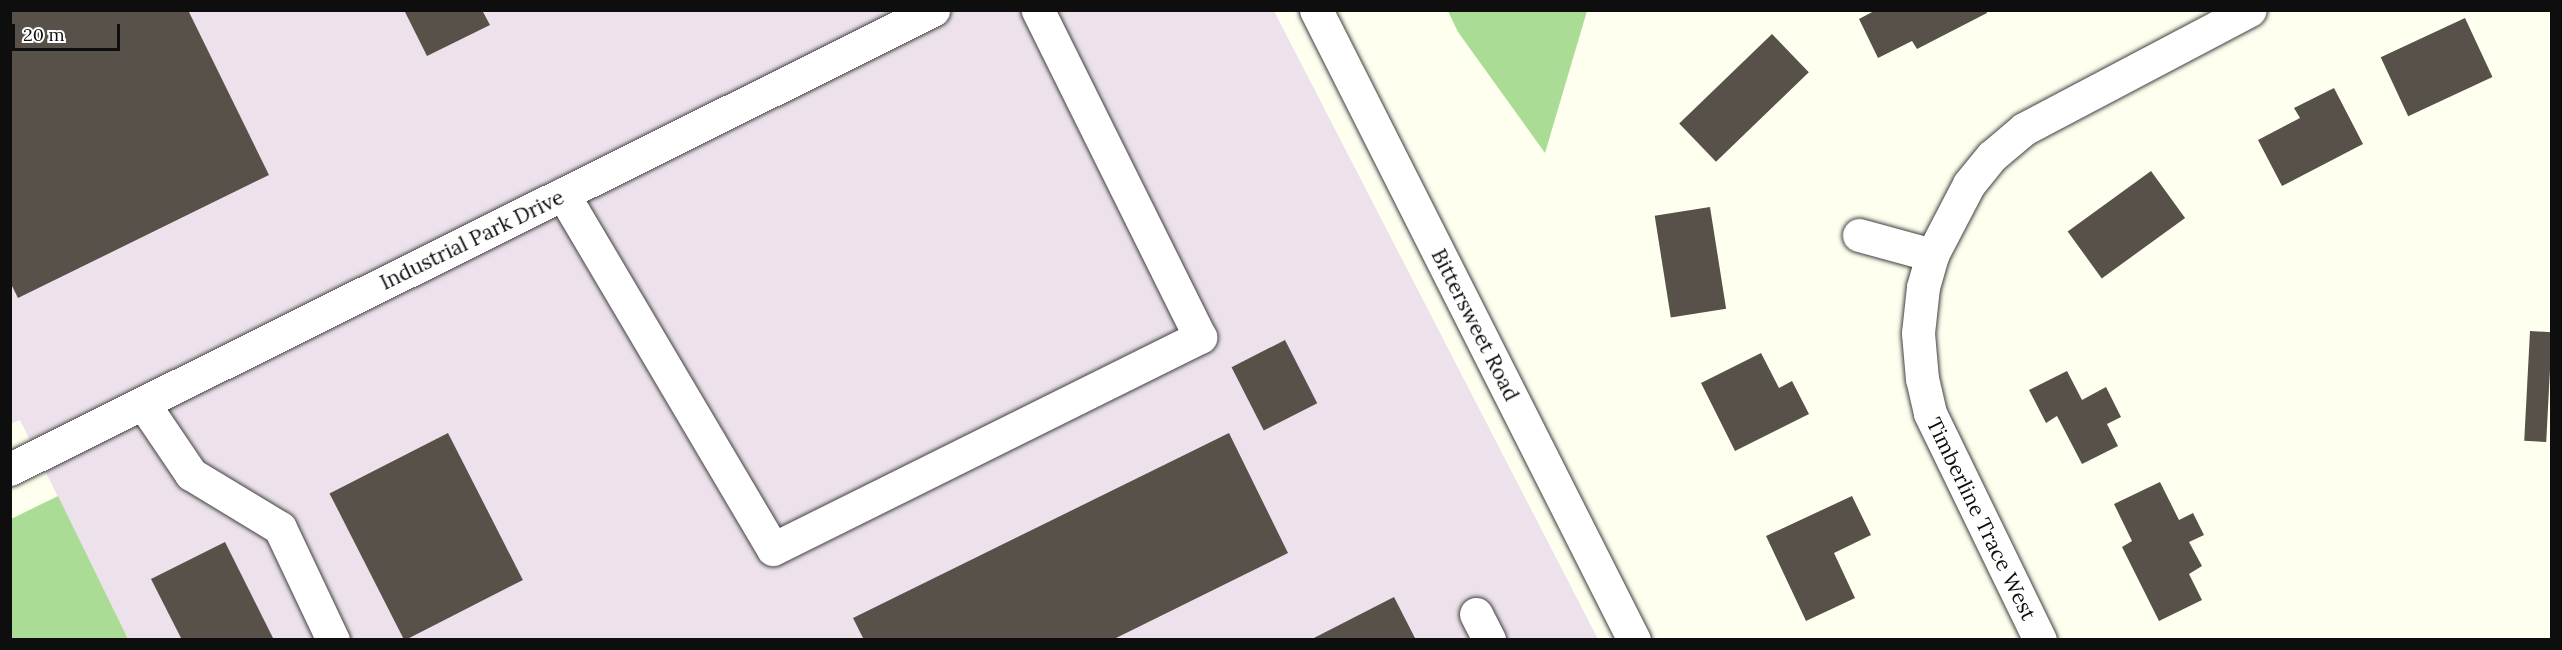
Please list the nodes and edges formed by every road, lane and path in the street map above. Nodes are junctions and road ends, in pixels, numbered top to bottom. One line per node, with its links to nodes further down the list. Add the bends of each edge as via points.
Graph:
1 (933, 10): 5 (street, Industrial Park Drive)
2 (1038, 10): 5 (street, via 1200,337 773,549)
3 (1316, 10): 11 (street, Bittersweet Road)
4 (2250, 10): 7 (street, Timberline Trace West, via 2024,129 1992,156 1970,184)
5 (563, 194): 8 (street, Industrial Park Drive)
6 (1860, 235): 7 (street)
7 (1932, 255): 12 (street, Timberline Trace West, via 1923,287 1918,333 1930,413)
8 (143, 403): 9 (street, Industrial Park Drive); 10 (street, via 191,474 280,528)
9 (10, 469)
10 (333, 639)
11 (1634, 639)
12 (2040, 639)

